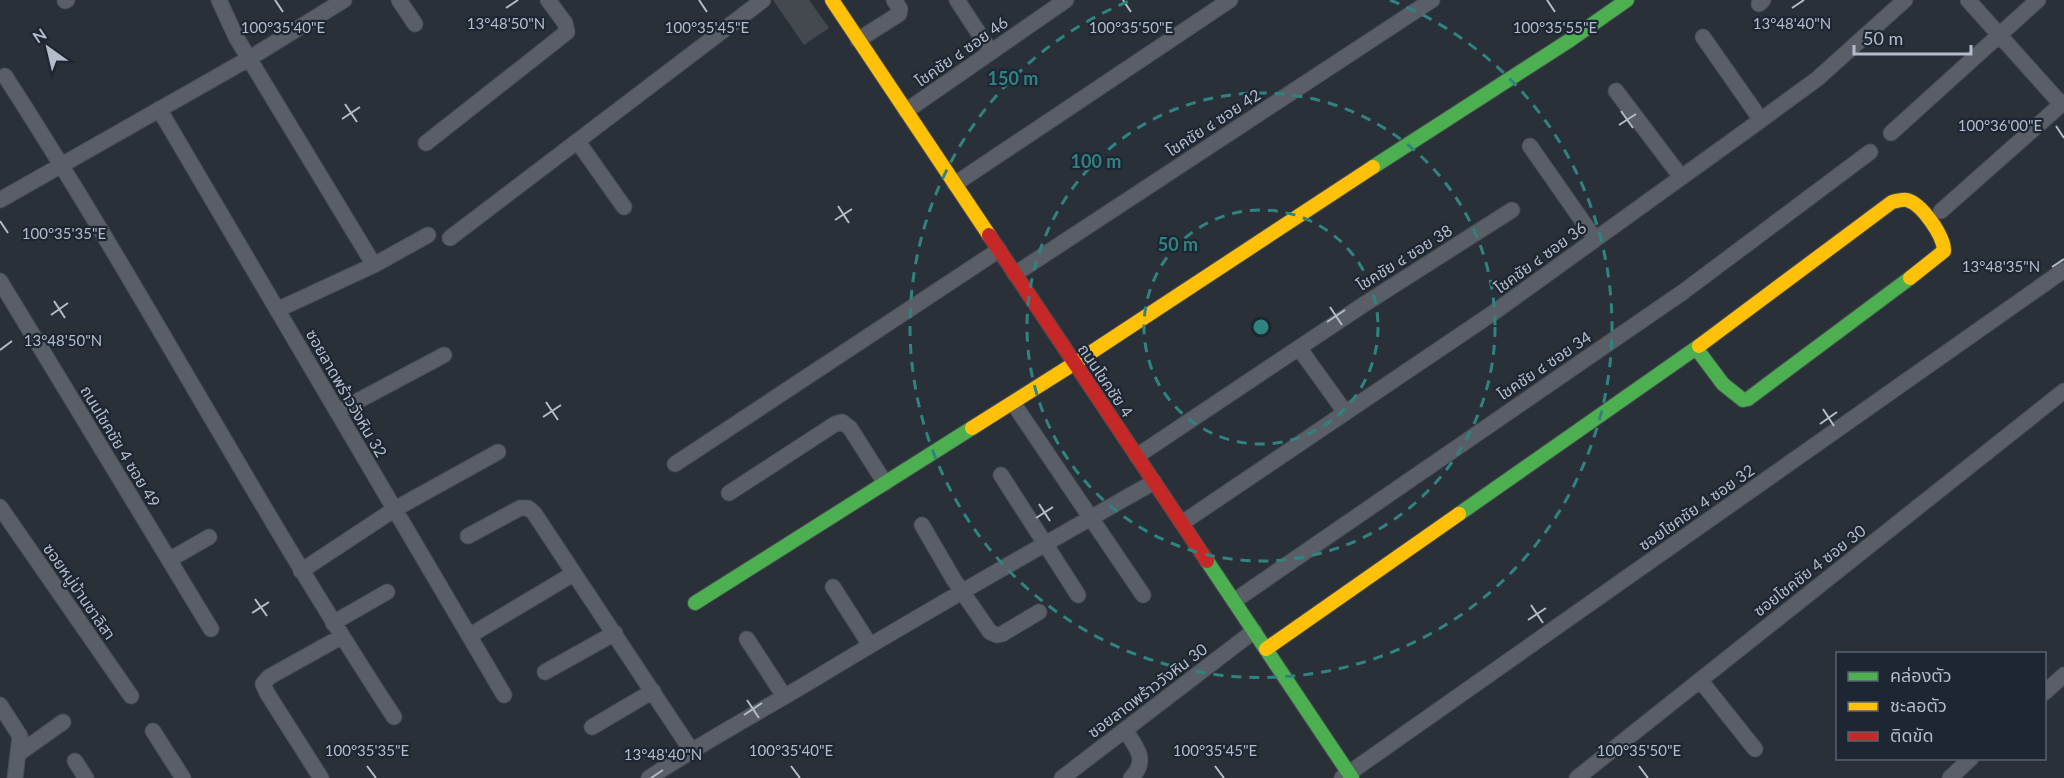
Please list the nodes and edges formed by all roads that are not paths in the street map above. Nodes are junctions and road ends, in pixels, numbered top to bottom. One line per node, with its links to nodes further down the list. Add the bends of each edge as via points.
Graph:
1 (219, 0): 21 (street)
2 (344, 0): 21 (street)
3 (399, 0): 16 (street)
4 (548, 0): 30 (street, via 567,32)
5 (763, 0): 29 (street)
6 (832, 0): 19 (street, ถนนโชคชัย 4)
7 (894, 0): 19 (street, via 899,14)
8 (957, 0): 20 (street)
9 (1066, 0): 20 (street, โชคชัย ๔ ซอย 46)
10 (1230, 0): 35 (street)
11 (1432, 0): 46 (street, โชคชัย ๔ ซอย 42)
12 (1627, 0): 52 (street)
13 (1905, 0): 27 (street, โชคชัย ๔ ซอย 36, via 1817,79)
14 (1968, 0): 17 (street)
15 (2038, 0): 17 (street)
16 (415, 24)
17 (2000, 34): 24 (street); 28 (street)
18 (1703, 37): 27 (street)
19 (858, 40): 26 (street, ถนนโชคชัย 4)
20 (991, 52): 26 (street, โชคชัย ๔ ซอย 46)
21 (250, 58): 25 (street); 44 (street)
22 (5, 76): 33 (street)
23 (1616, 91): 34 (street)
24 (2063, 103): 39 (street)
25 (159, 109): 33 (street); 48 (street, ซอยลาดพร้าววังหิน 32)
26 (906, 111): 35 (street, ถนนโชคชัย 4)
27 (1761, 120): 34 (street, โชคชัย ๔ ซอย 36)
28 (1891, 133)
29 (578, 142): 37 (street); 41 (street)
30 (426, 143)
31 (1530, 146): 42 (street)
32 (1870, 152): 80 (street, โชคชัย ๔ ซอย 34, via 1683,292)
33 (63, 165): 36 (street); 73 (street)
34 (1681, 177): 42 (street, โชคชัย ๔ ซอย 36)
35 (955, 184): 43 (street, ถนนโชคชัย 4)
36 (0, 200)
37 (624, 207)
38 (1512, 210): 49 (street, โชคชัย ๔ ซอย 38)
39 (1941, 211)
40 (428, 235): 44 (street)
41 (450, 238)
42 (1595, 239): 56 (street, โชคชัย ๔ ซอย 36, via 1494,313)
43 (999, 250): 46 (street, ถนนโชคชัย 4); 59 (street)
44 (374, 265): 48 (street)
45 (2064, 270): 112 (street, ซอยโชคชัย 4 ซอย 32)
46 (1015, 274): 52 (street, ถนนโชคชัย 4)
47 (0, 281): 72 (street, ถนนโชคชัย 4 ซอย 49)
48 (277, 310): 55 (street, ซอยลาดพร้าววังหิน 32)
49 (1299, 348): 56 (street); 58 (street, โชคชัย ๔ ซอย 38)
50 (1696, 348): 50 (street, via 1892,202 1902,199 1920,209 1944,243 1939,256 1748,399 1731,392); 91 (street)
51 (444, 355): 55 (street)
52 (1075, 363): 54 (street); 58 (street, ถนนโชคชัย 4)
53 (2064, 391): 94 (street, ซอยโชคชัย 4 ซอย 30)
54 (1013, 403): 62 (street); 66 (street)
55 (338, 412): 65 (street, ซอยลาดพร้าววังหิน 32)
56 (1345, 412): 67 (street, โชคชัย ๔ ซอย 36)
57 (498, 452): 65 (street)
58 (1137, 456): 61 (street, ถนนโชคชัย 4)
59 (675, 464)
60 (1001, 475): 71 (street)
61 (1154, 482): 66 (street); 67 (street, ถนนโชคชัย 4)
62 (885, 483): 63 (street, via 850,428 842,422); 81 (street)
63 (729, 493)
64 (0, 507): 98 (street, ซอยหมู่บ้านชาลิสา)
65 (394, 509): 73 (street); 87 (street, ซอยลาดพร้าววังหิน 32)
66 (1089, 518): 71 (street); 79 (street)
67 (1182, 523): 80 (street, ถนนโชคชัย 4)
68 (922, 525): 76 (street)
69 (468, 536): 74 (street, via 520,508 528,508)
70 (209, 537): 72 (street)
71 (1045, 544): 76 (street); 78 (street)
72 (169, 560): 84 (street, ถนนโชคชัย 4 ซอย 49)
73 (301, 571): 83 (street)
74 (573, 574): 86 (street); 87 (street)
75 (833, 587): 90 (street)
76 (962, 590): 82 (street, via 990,632 997,635); 90 (street)
77 (387, 592): 83 (street)
78 (1078, 595)
79 (1143, 595)
80 (1234, 601): 85 (street, ถนนโชคชัย 4)
81 (695, 603)
82 (1039, 612)
83 (333, 623): 88 (street)
84 (211, 629)
85 (1254, 632): 91 (street, ถนนโชคชัย 4); 104 (street, ซอยลาดพร้าววังหิน 30)
86 (615, 633): 92 (street); 96 (street)
87 (469, 636): 97 (street, ซอยลาดพร้าววังหิน 32)
88 (341, 637): 101 (street); 116 (street, via 263,684)
89 (747, 639): 99 (street)
90 (870, 645): 99 (street)
91 (1266, 649): 112 (street, ถนนโชคชัย 4)
92 (546, 672)
93 (2064, 675): 95 (street)
94 (1700, 680): 106 (street); 119 (street, ซอยโชคชัย 4 ซอย 30)
95 (2046, 691)
96 (653, 692): 103 (street); 107 (street)
97 (504, 695)
98 (131, 696)
99 (784, 696): 107 (street)
100 (0, 705): 108 (street, via 20,736)
101 (394, 717)
102 (63, 722): 108 (street)
103 (592, 727)
104 (1125, 730): 111 (street, ซอยลาดพร้าววังหิน 30); 118 (street, via 1141,759)
105 (153, 731): 115 (street)
106 (1755, 749)
107 (691, 750): 117 (street)
108 (18, 754): 113 (street)
109 (1970, 760): 120 (street)
110 (75, 761): 114 (street)
111 (1073, 775)
112 (1348, 776)
113 (15, 778)
114 (86, 778)
115 (183, 778)
116 (321, 778)
117 (649, 778)
118 (1131, 778)
119 (1577, 778)
120 (1950, 778)

